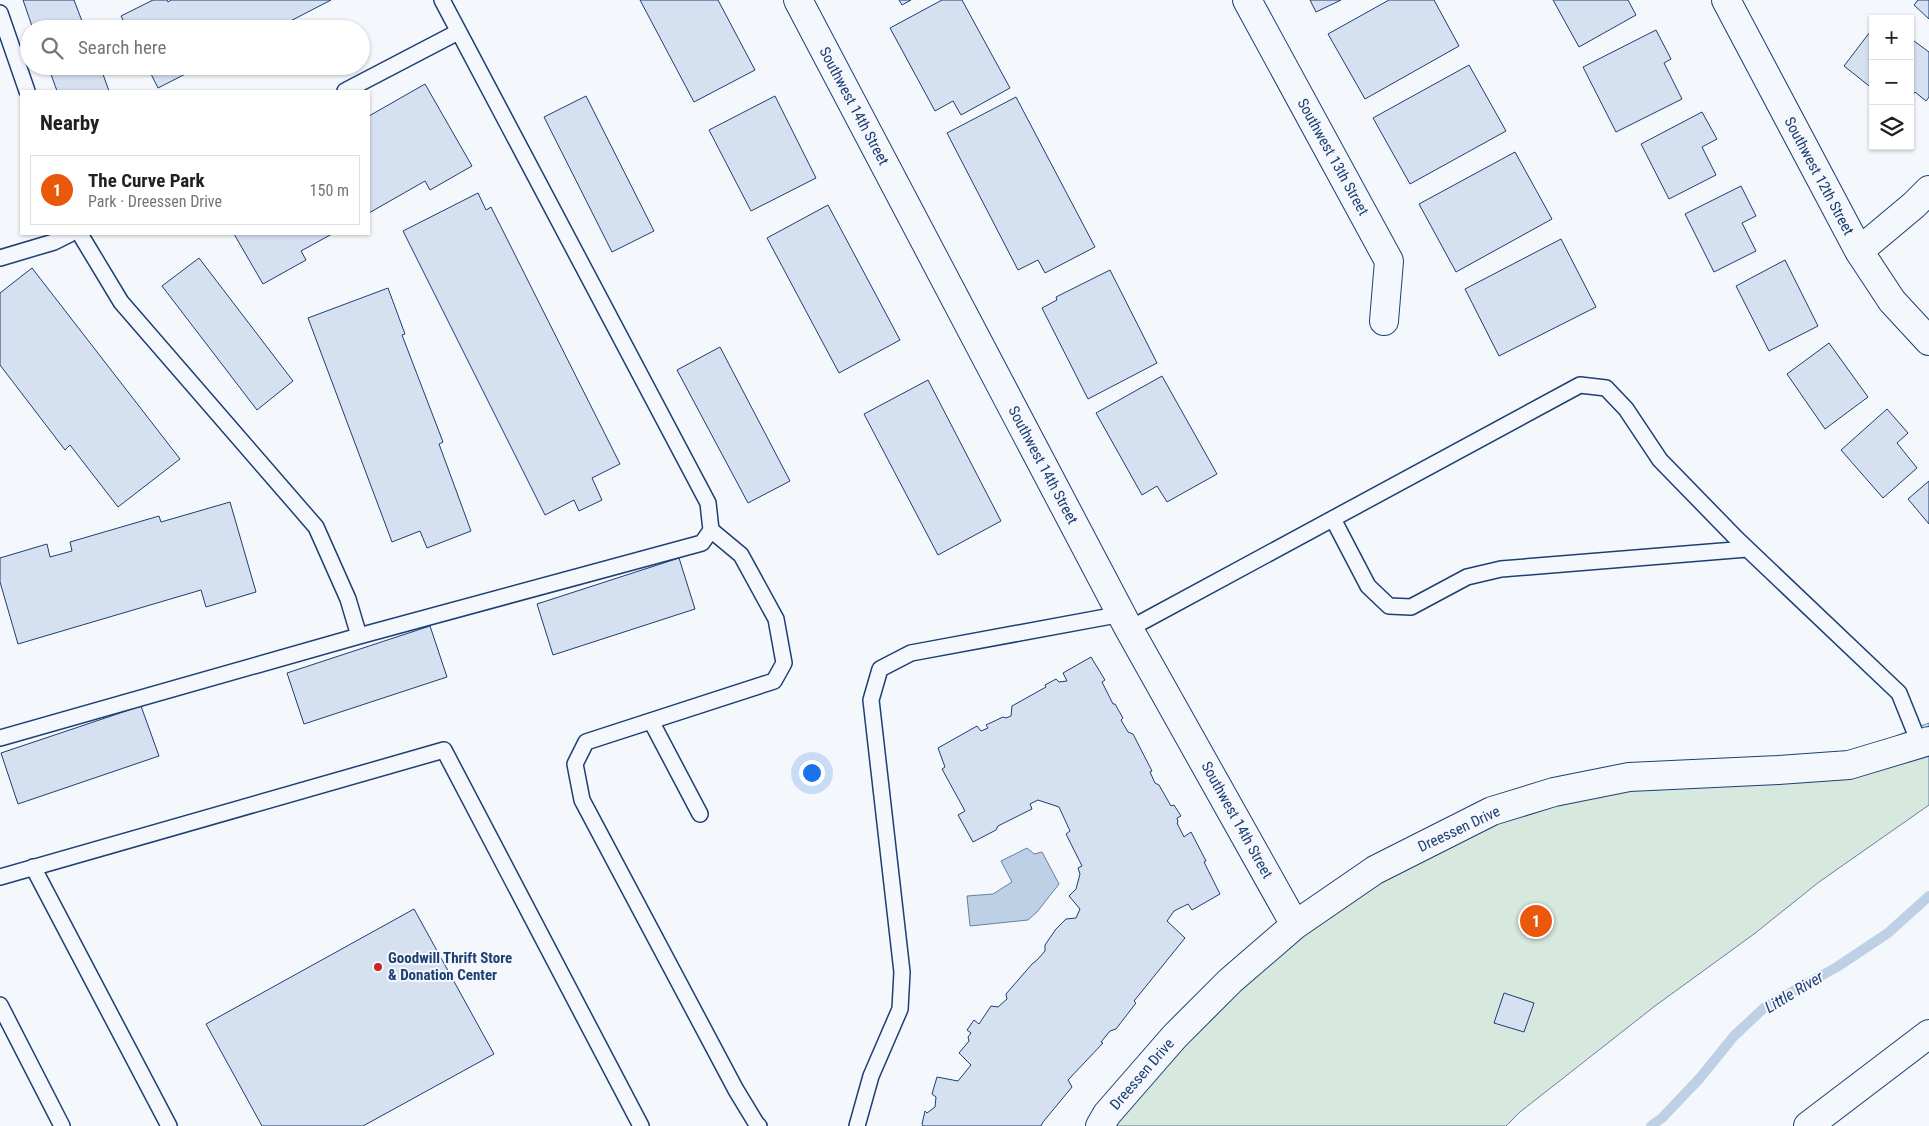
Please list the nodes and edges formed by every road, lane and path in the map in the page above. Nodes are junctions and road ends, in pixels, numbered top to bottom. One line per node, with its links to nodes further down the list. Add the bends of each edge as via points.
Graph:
1 (442, 0): 6 (lane)
2 (798, 0): 21 (street, Southwest 14th Street)
3 (1247, 0): 16 (street, Southwest 13th Street, via 1390,261)
4 (1726, 0): 14 (street, Southwest 12th Street)
5 (0, 13): 7 (lane)
6 (458, 32): 10 (lane); 19 (lane, via 708,503)
7 (20, 71)
8 (21, 75): 9 (lane)
9 (27, 90)
10 (347, 90)
11 (1929, 190): 14 (street)
12 (68, 235): 15 (lane)
13 (81, 235): 22 (lane, via 121,302 316,528 348,598)
14 (1859, 251): 17 (street, Southwest 12th Street, via 1892,301)
15 (0, 258)
16 (1384, 321)
17 (1929, 341)
18 (1333, 519): 20 (lane, via 1368,586 1389,606 1411,607 1467,577 1501,569); 20 (lane, via 1580,385 1606,388 1626,410 1660,460); 21 (lane)
19 (711, 530): 22 (lane, via 702,543); 23 (lane, via 742,555 776,619 784,663 774,681)
20 (1747, 549): 25 (lane, via 1898,693)
21 (1126, 621): 29 (street, Southwest 14th Street); 36 (lane, via 911,654 880,669 871,700 902,972 900,1009 871,1076)
22 (358, 636): 24 (lane)
23 (651, 721): 26 (lane); 35 (lane, via 586,742 575,764 582,800 736,1090)
24 (0, 738)
25 (1924, 743): 29 (street, Dreessen Drive, via 1849,765 1629,777 1554,792 1492,811 1375,870)
26 (700, 814)
27 (33, 867): 28 (lane); 33 (lane); 34 (lane, via 444,750)
28 (0, 877)
29 (1296, 925): 37 (street, Dreessen Drive, via 1230,981 1175,1036)
30 (0, 1005): 32 (lane)
31 (1929, 1034): 38 (street)
32 (62, 1126)
33 (169, 1126)
34 (641, 1126)
35 (759, 1126)
36 (858, 1126)
37 (1100, 1126)
38 (1808, 1126)

